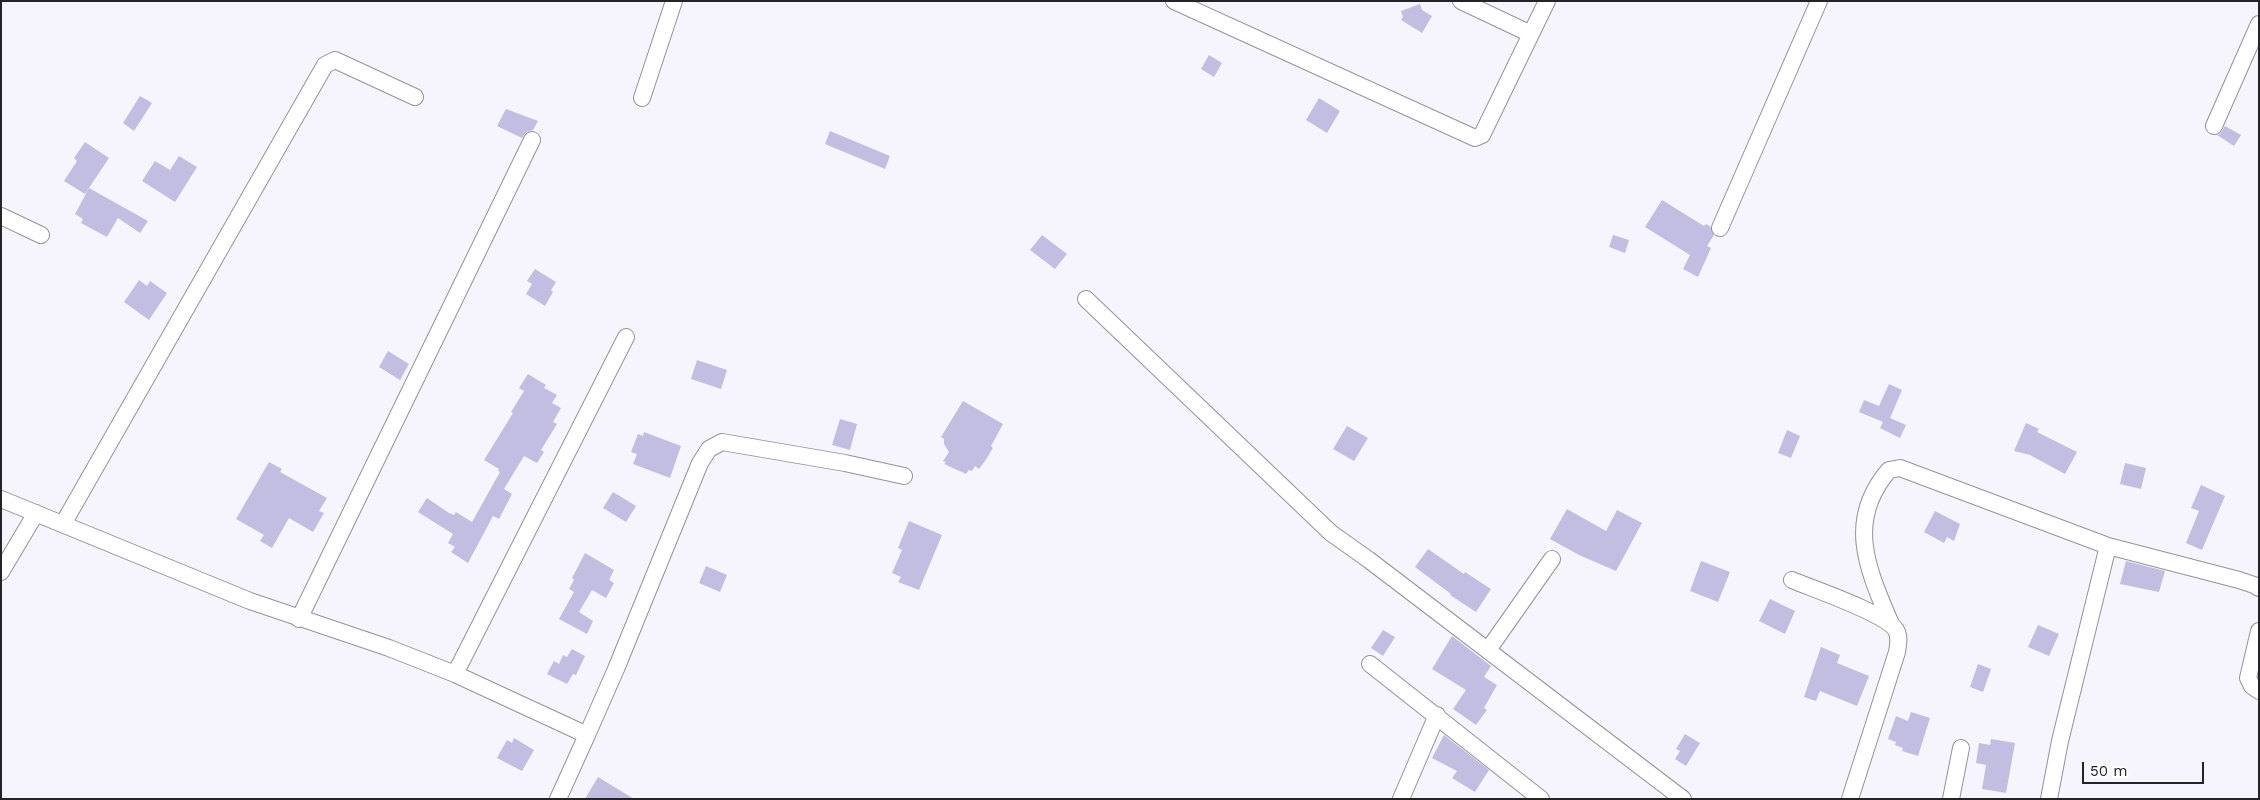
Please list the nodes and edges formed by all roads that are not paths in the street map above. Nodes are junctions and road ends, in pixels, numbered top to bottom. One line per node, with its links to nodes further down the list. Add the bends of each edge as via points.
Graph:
1 (674, 1): 9 (street)
2 (1174, 1): 7 (street, via 1475,138 1482,135)
3 (1461, 1): 7 (street)
4 (1547, 1): 7 (street)
5 (1820, 1): 13 (street)
6 (2259, 24): 10 (street)
7 (1531, 34)
8 (415, 97): 20 (street, via 335,60 325,65)
9 (642, 98)
10 (2214, 126)
11 (532, 140): 26 (street)
12 (1, 216): 14 (street)
13 (1720, 228)
14 (41, 235)
15 (1086, 299): 29 (street, via 1331,533)
16 (626, 337): 31 (street)
17 (904, 476): 34 (street, via 845,462 732,443 715,445 700,463)
18 (1, 499): 19 (street)
19 (36, 513): 20 (street); 23 (street)
20 (63, 524): 26 (street)
21 (2108, 546): 25 (street); 27 (street, via 1914,472 1900,468 1889,470 1870,496 1862,537 1868,566); 42 (street)
22 (1552, 559): 29 (street)
23 (1, 572)
24 (1792, 580): 27 (street)
25 (2259, 588)
26 (300, 619): 31 (street)
27 (1891, 624): 40 (street, via 1898,635 1898,652)
28 (2259, 631): 32 (street, via 2248,678)
29 (1488, 650): 39 (street)
30 (1370, 664): 33 (street)
31 (455, 674): 34 (street)
32 (2259, 691)
33 (1437, 715): 37 (street); 38 (street)
34 (586, 735): 36 (street)
35 (1961, 748): 41 (street)
36 (558, 799)
37 (1401, 799)
38 (1541, 799)
39 (1683, 799)
40 (1850, 799)
41 (1950, 799)
42 (2049, 799)

